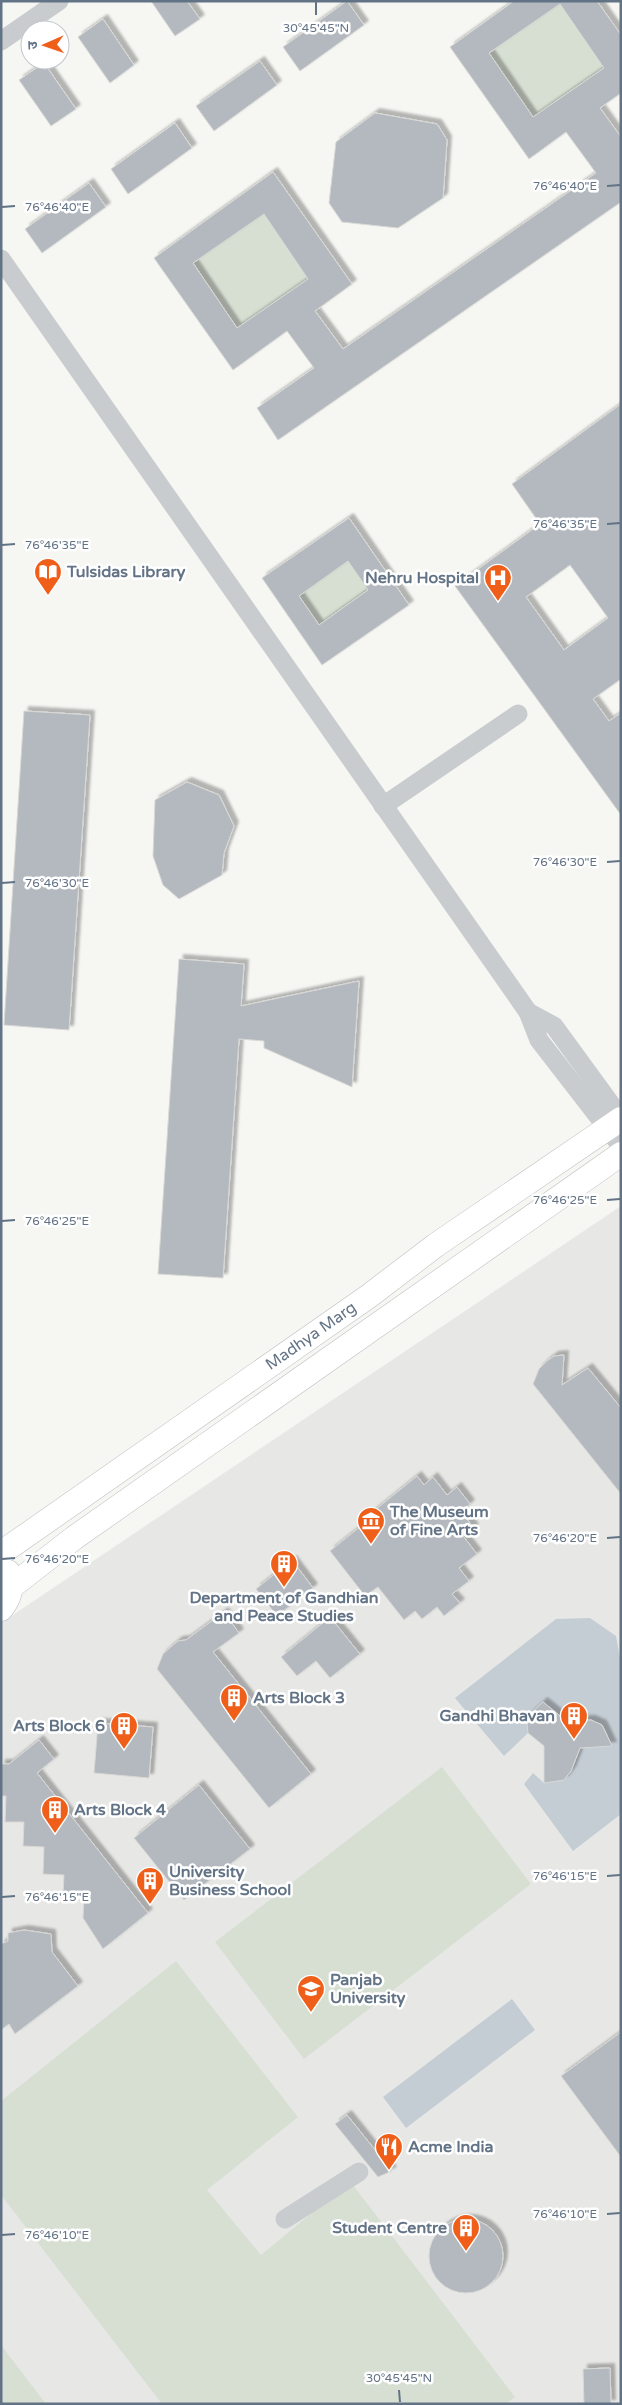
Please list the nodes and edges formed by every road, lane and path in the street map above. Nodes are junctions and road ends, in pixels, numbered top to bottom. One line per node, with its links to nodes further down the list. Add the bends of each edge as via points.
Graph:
1 (59, 1): 2 (street)
2 (1, 41)
3 (1, 259): 5 (street)
4 (518, 714): 5 (street)
5 (383, 806): 6 (street, via 528,1012 538,1040)
6 (617, 1128): 8 (main road, Madhya Marg, via 436,1245 369,1296)
7 (621, 1154): 10 (main road, Madhya Marg, via 74,1538)
8 (1, 1553)
9 (1, 1563): 10 (main road, via 9,1575)
10 (11, 1587): 11 (main road, via 9,1598)
11 (1, 1610)
12 (358, 2172): 13 (street)
13 (285, 2219)

